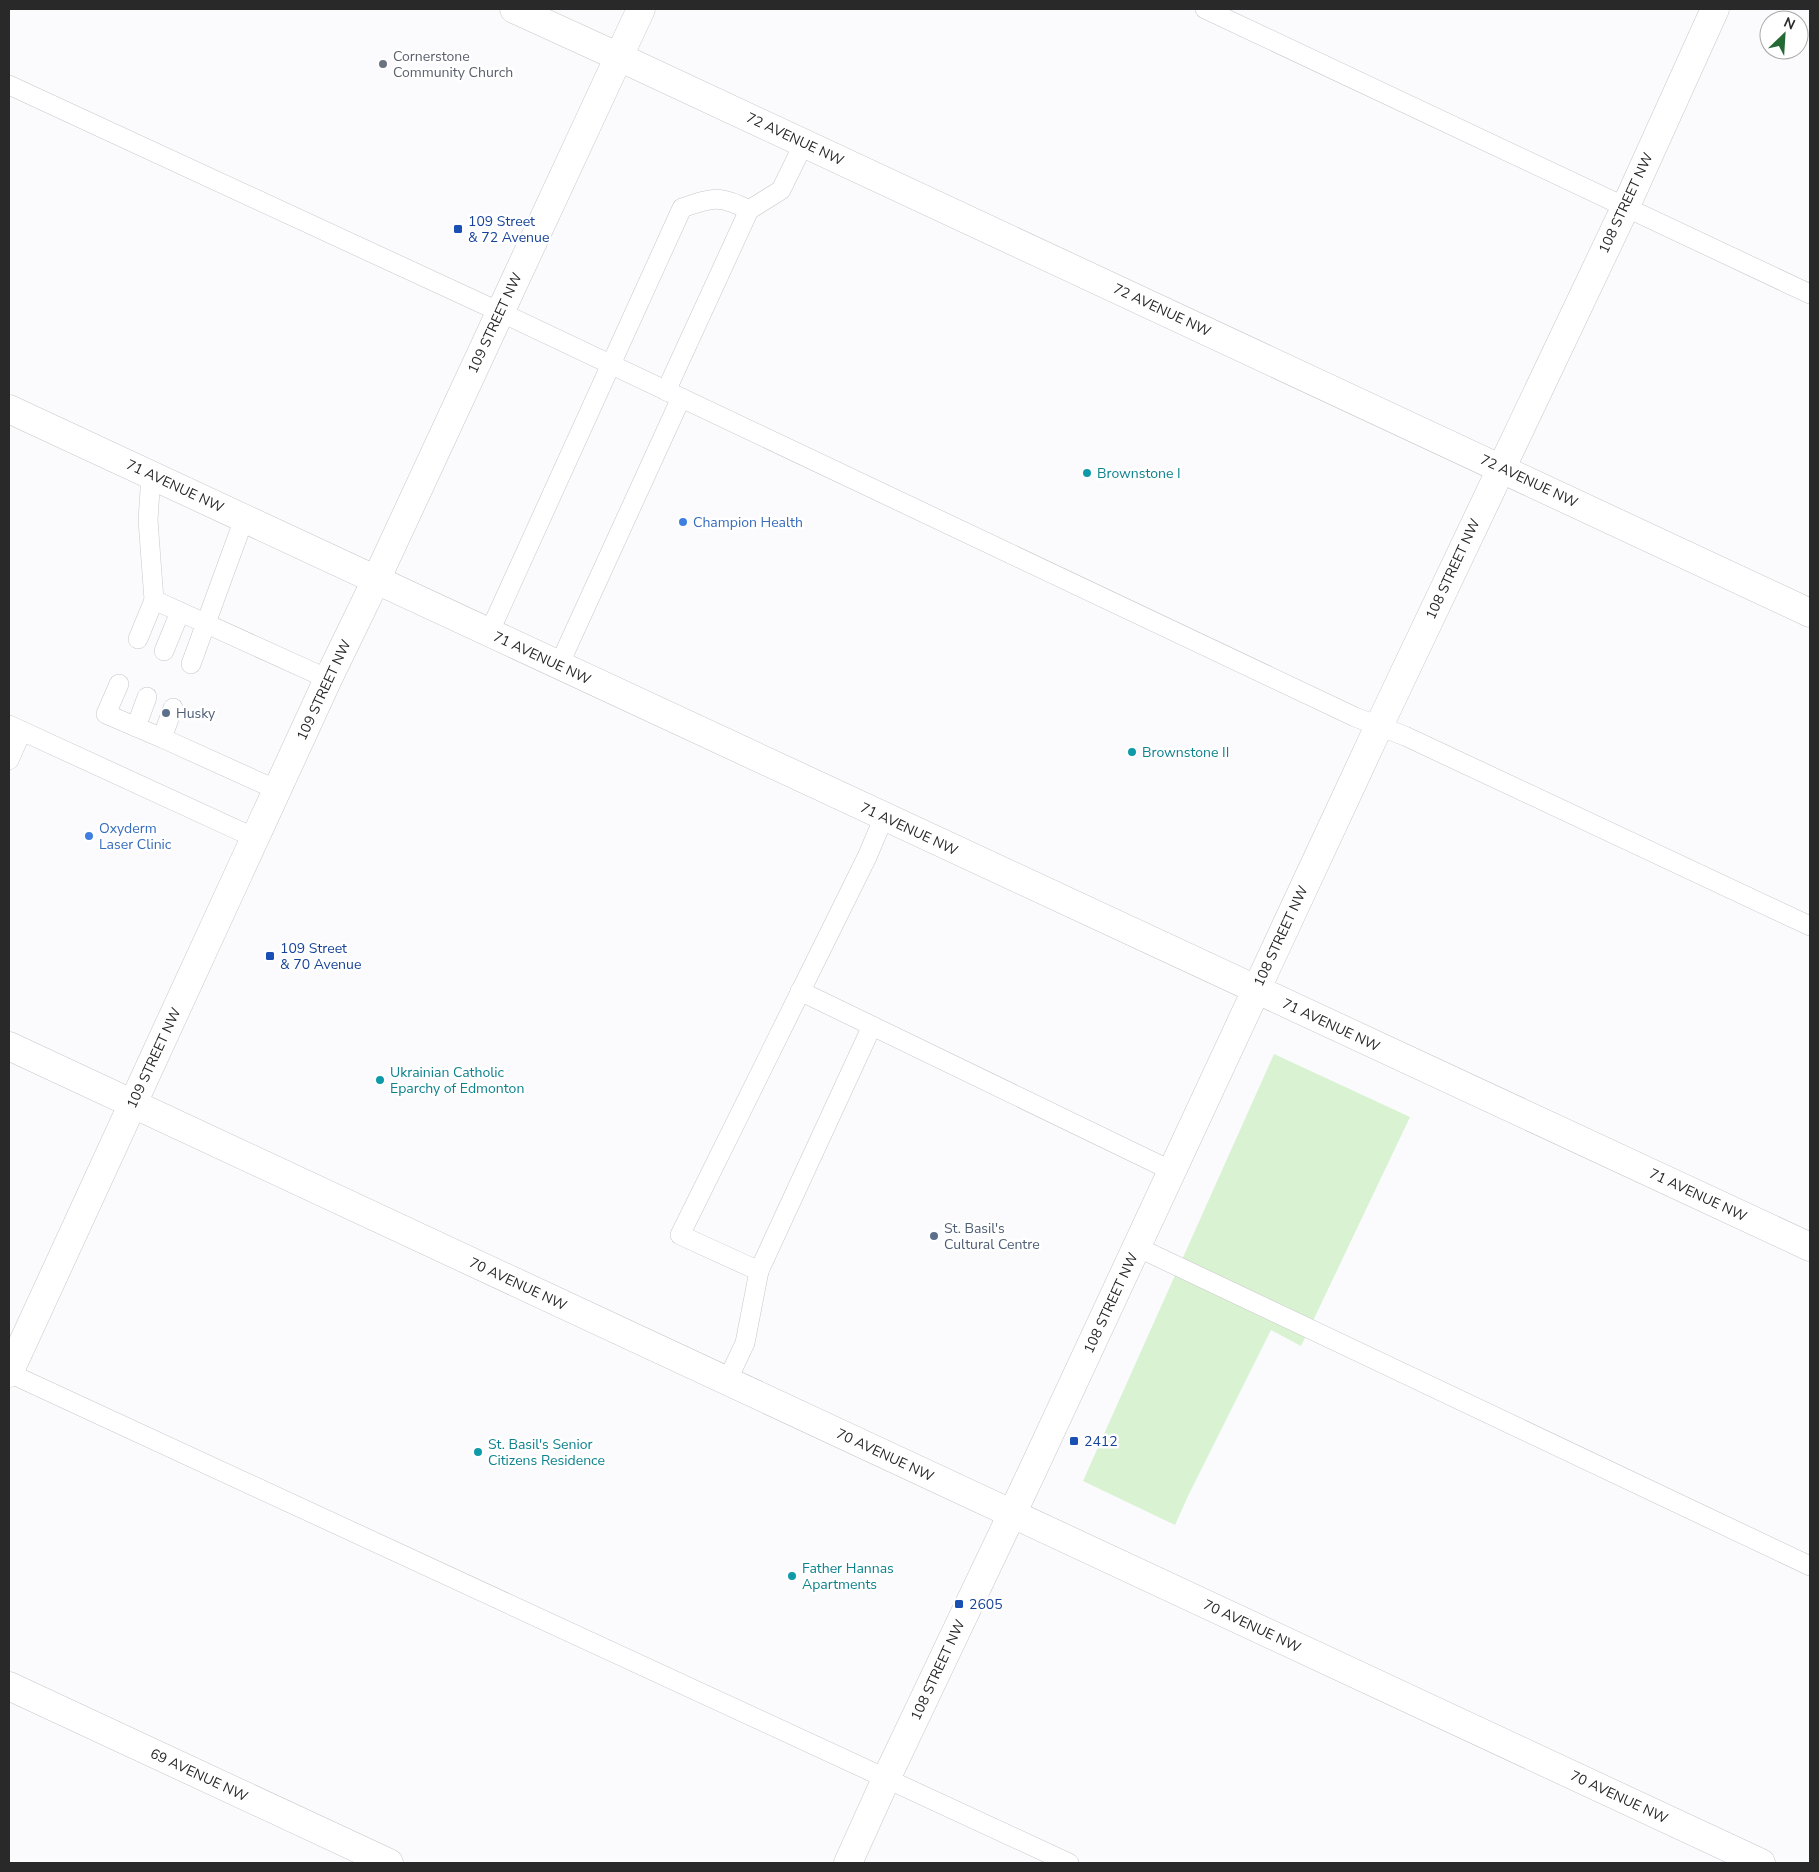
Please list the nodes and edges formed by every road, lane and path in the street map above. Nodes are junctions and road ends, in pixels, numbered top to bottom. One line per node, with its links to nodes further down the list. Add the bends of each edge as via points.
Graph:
1 (514, 9): 5 (street, 72 AVENUE NW)
2 (641, 9): 5 (street, 109 STREET NW)
3 (1205, 9): 8 (lane)
4 (1716, 9): 8 (street, 108 STREET NW)
5 (619, 57): 7 (street, 72 AVENUE NW); 11 (street, 109 STREET NW)
6 (9, 85): 11 (lane)
7 (804, 143): 9 (lane, via 782,190); 15 (street, 72 AVENUE NW)
8 (1625, 208): 10 (lane); 15 (street, 108 STREET NW)
9 (749, 210): 12 (lane, via 729,200 707,199 682,208); 13 (lane)
10 (1810, 294)
11 (500, 312): 12 (lane); 18 (street, 109 STREET NW)
12 (610, 365): 13 (lane); 23 (lane)
13 (674, 395): 27 (lane); 32 (lane)
14 (9, 409): 16 (street, 71 AVENUE NW)
15 (1501, 468): 21 (street, 72 AVENUE NW); 32 (street, 108 STREET NW)
16 (150, 475): 17 (street, 71 AVENUE NW); 19 (lane, via 148,520)
17 (244, 519): 18 (street, 71 AVENUE NW); 22 (lane)
18 (376, 580): 23 (street, 71 AVENUE NW); 28 (street, 109 STREET NW)
19 (154, 600): 20 (lane); 24 (lane)
20 (180, 612): 22 (lane); 25 (lane)
21 (1810, 613)
22 (205, 623): 26 (lane); 28 (lane)
23 (489, 633): 27 (street, 71 AVENUE NW)
24 (138, 639)
25 (164, 651)
26 (191, 664)
27 (558, 665): 38 (street, 71 AVENUE NW)
28 (328, 679): 37 (street, 109 STREET NW)
29 (119, 684): 33 (lane, via 106,714)
30 (147, 697): 33 (lane)
31 (173, 708): 35 (lane)
32 (1379, 726): 40 (lane); 41 (street, 108 STREET NW)
33 (136, 727): 35 (lane)
34 (15, 728): 36 (lane); 39 (lane)
35 (162, 738): 37 (lane)
36 (9, 760)
37 (277, 790): 39 (street, 109 STREET NW)
38 (884, 817): 41 (street, 71 AVENUE NW); 42 (lane)
39 (255, 838): 45 (street, 109 STREET NW)
40 (1810, 926)
41 (1256, 990): 46 (street, 108 STREET NW); 48 (street, 71 AVENUE NW)
42 (800, 991): 43 (lane); 49 (lane, via 680,1235)
43 (872, 1026): 46 (lane); 49 (lane)
44 (9, 1046): 45 (street, 70 AVENUE NW)
45 (133, 1103): 50 (street, 109 STREET NW); 51 (street, 70 AVENUE NW)
46 (1172, 1171): 47 (street, 108 STREET NW)
47 (1137, 1247): 52 (street, 108 STREET NW); 53 (lane)
48 (1810, 1248)
49 (759, 1271): 51 (lane, via 745,1343)
50 (9, 1373): 55 (lane)
51 (727, 1382): 52 (street, 70 AVENUE NW)
52 (1012, 1515): 55 (street, 108 STREET NW); 59 (street, 70 AVENUE NW)
53 (1810, 1566)
54 (9, 1686): 56 (street, 69 AVENUE NW)
55 (886, 1779): 57 (street, 108 STREET NW); 58 (lane)
56 (389, 1863)
57 (848, 1863)
58 (1069, 1863)
59 (1761, 1863)

